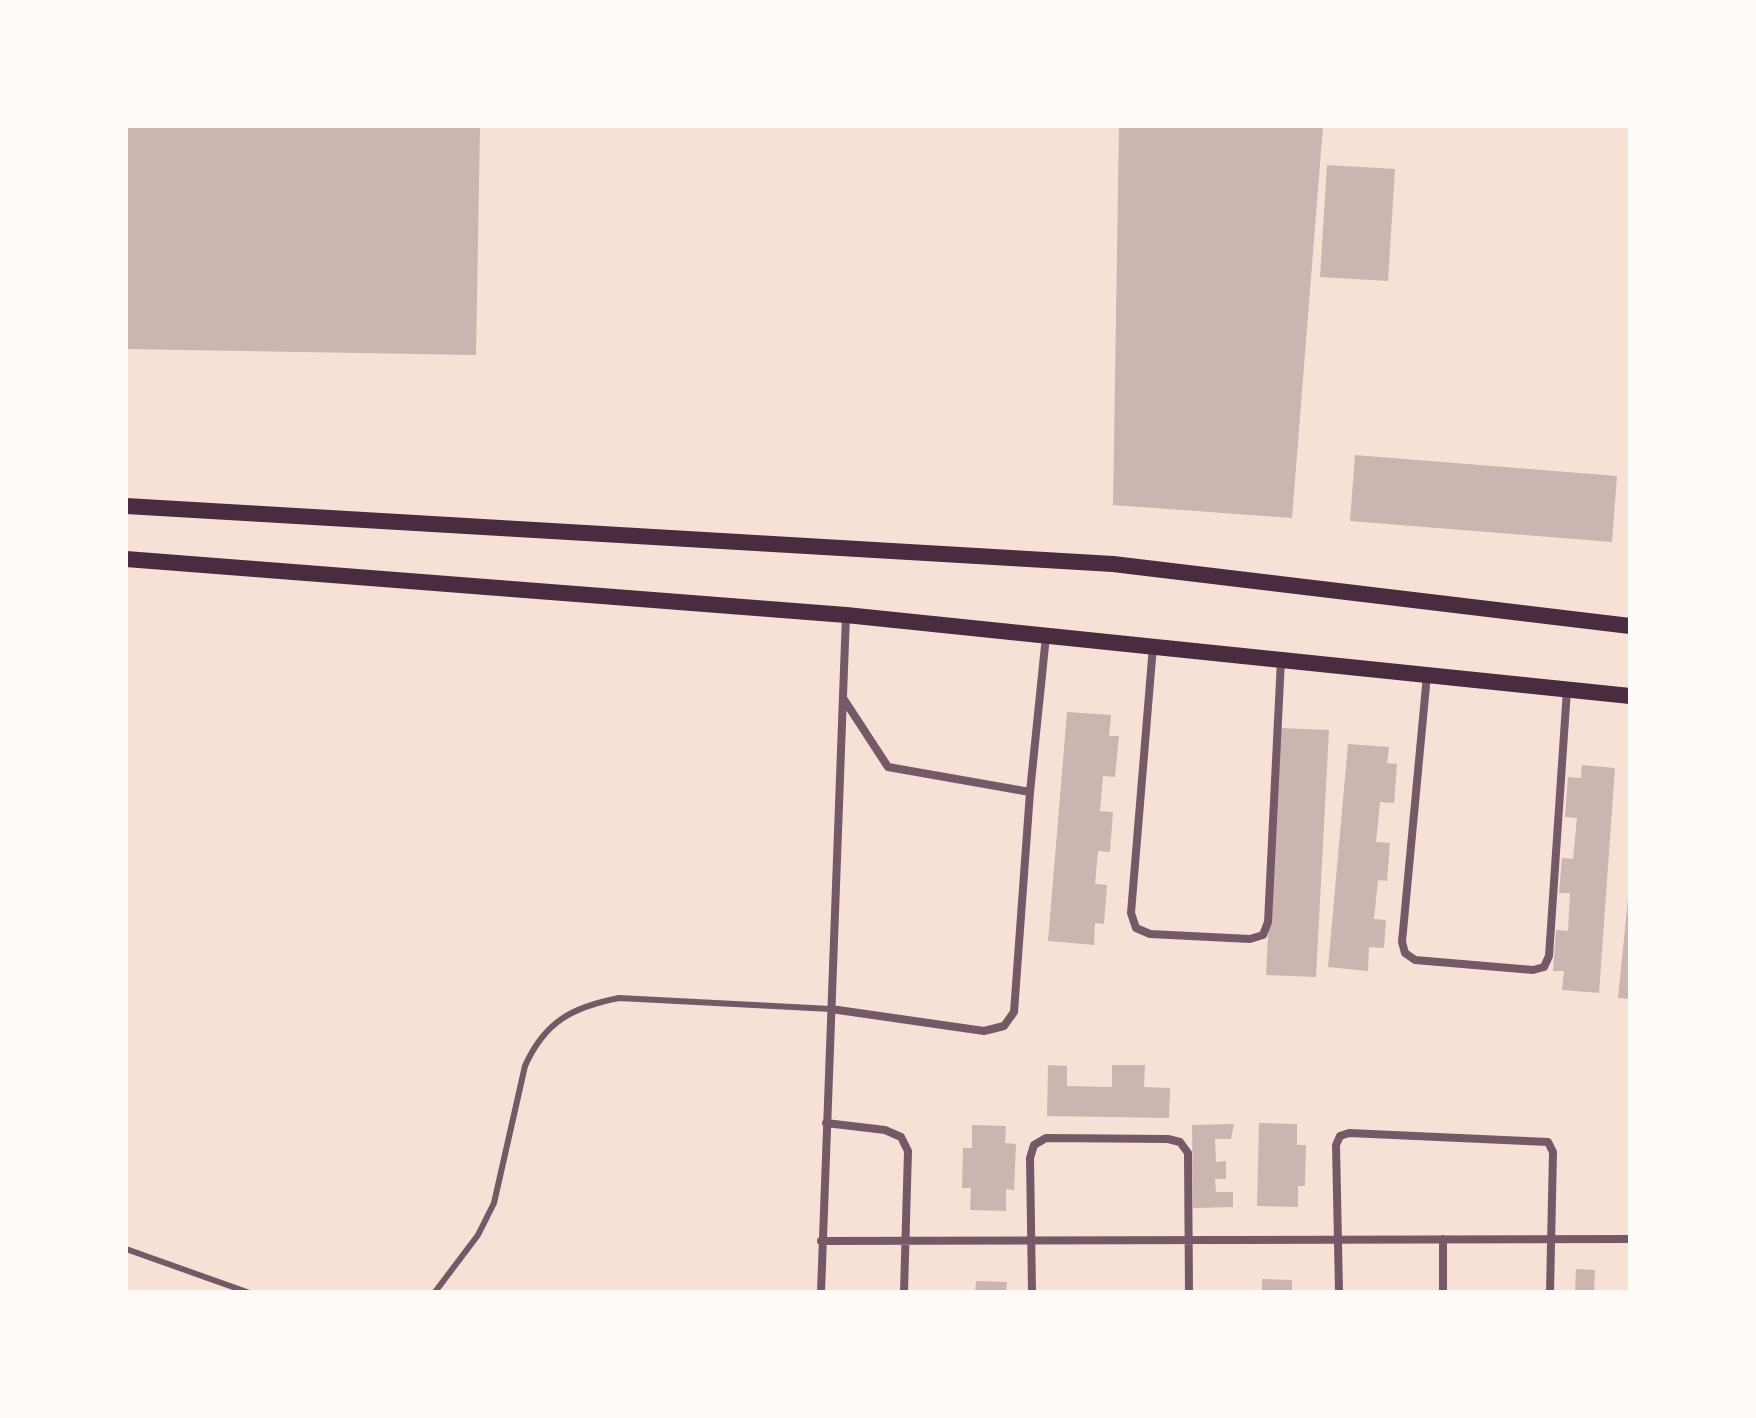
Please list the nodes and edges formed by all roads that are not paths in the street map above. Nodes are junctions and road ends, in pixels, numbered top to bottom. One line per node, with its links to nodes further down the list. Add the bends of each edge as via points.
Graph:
1 (126, 506): 4 (main road, via 1113,564)
2 (126, 559): 3 (main road)
3 (846, 615): 5 (main road); 11 (street)
4 (1630, 626)
5 (1046, 635): 6 (main road); 12 (street)
6 (1153, 646): 7 (main road); 7 (street, via 1131,913 1136,928 1150,934 1250,939 1263,935 1268,922)
7 (1281, 659): 8 (main road)
8 (1427, 674): 9 (main road); 9 (street, via 1402,942 1405,953 1415,960 1544,967 1549,956)
9 (1567, 690): 10 (main road)
10 (1630, 696)
11 (842, 698): 12 (street, via 888,767); 13 (street)
12 (1030, 792): 13 (street, via 1014,1012 1004,1026 984,1031)
13 (831, 1009): 14 (street); 25 (lane, via 619,998 563,1016 536,1042 525,1066 487,1219)
14 (826, 1123): 20 (street); 21 (street, via 901,1137 908,1151)
15 (1443, 1239): 16 (street); 19 (street); 31 (street)
16 (1549, 1239): 17 (street); 19 (street, via 1553,1152 1548,1142 1349,1133 1336,1145); 32 (street)
17 (1630, 1239)
18 (1188, 1240): 19 (street); 22 (street); 22 (street, via 1188,1153 1180,1142 1046,1138 1034,1145 1030,1158); 29 (street)
19 (1340, 1240): 30 (street)
20 (821, 1241): 21 (street); 26 (street)
21 (908, 1241): 22 (street); 27 (street)
22 (1031, 1241): 28 (street)
23 (126, 1249): 24 (lane)
24 (247, 1292)
25 (435, 1292)
26 (821, 1292)
27 (904, 1292)
28 (1032, 1292)
29 (1189, 1292)
30 (1339, 1292)
31 (1443, 1292)
32 (1550, 1292)

